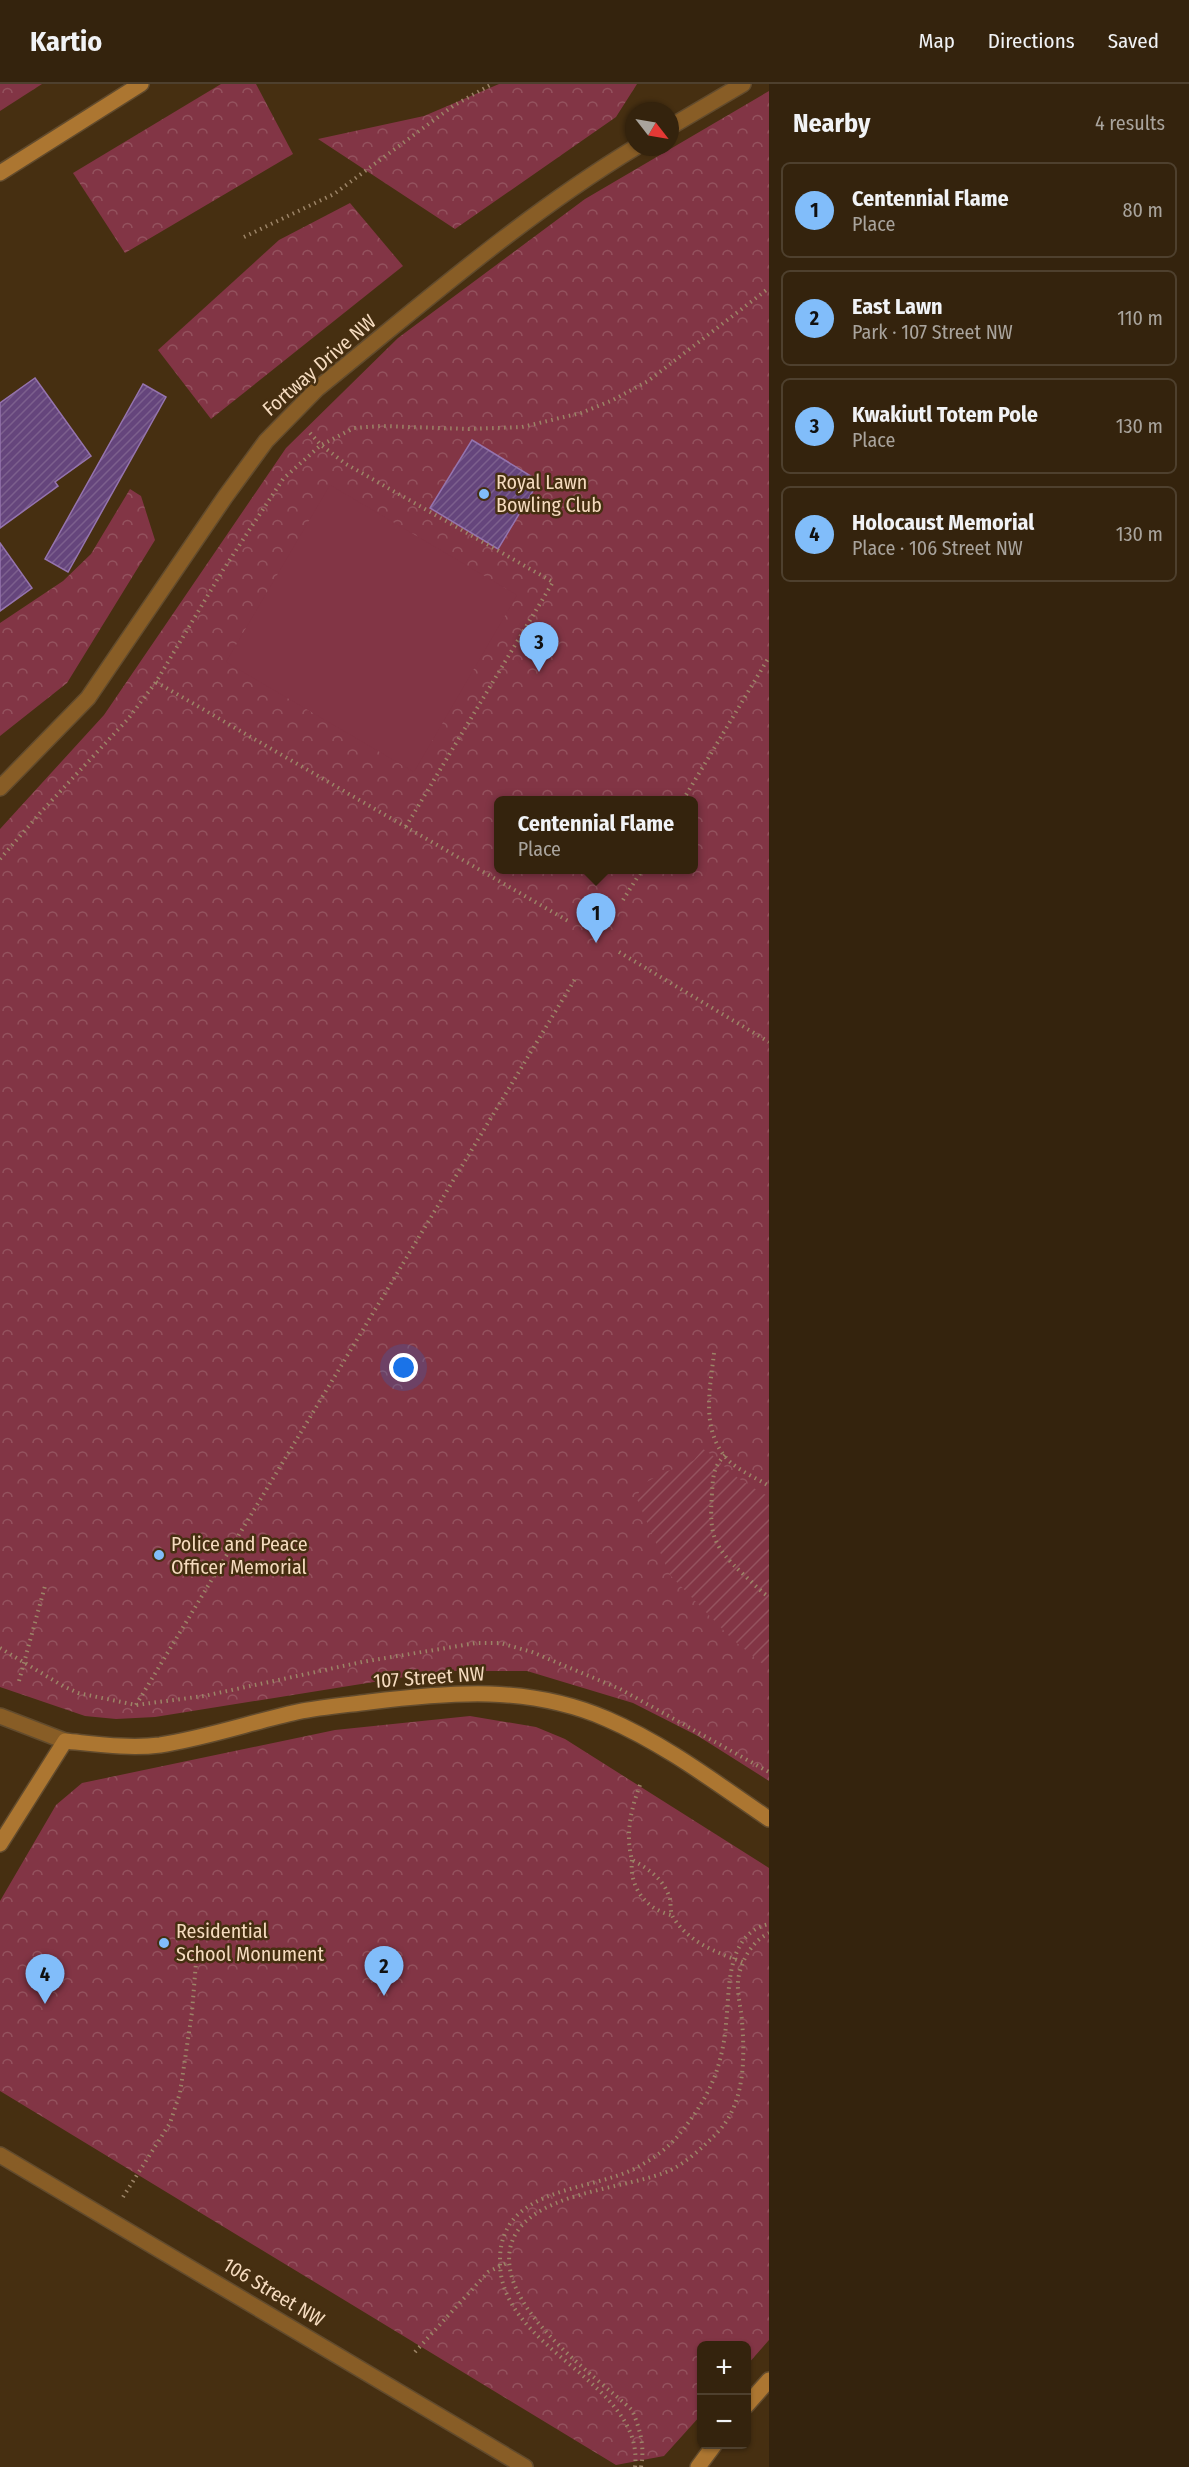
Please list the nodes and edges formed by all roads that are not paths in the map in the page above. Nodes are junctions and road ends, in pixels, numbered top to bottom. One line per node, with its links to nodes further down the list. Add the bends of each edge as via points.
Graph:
1 (141, 84): 5 (street)
2 (743, 84): 3 (street)
3 (679, 122)
4 (625, 154): 6 (street, Fortway Drive NW, via 524,222 291,414 225,497 88,698)
5 (0, 173)
6 (0, 788)
7 (0, 1716): 8 (street)
8 (65, 1741): 9 (street, 107 Street NW, via 110,1746 160,1745 300,1711 440,1693 524,1696 585,1711 641,1735); 10 (street)
9 (769, 1819)
10 (0, 1844)
11 (0, 2154): 15 (street, 106 Street NW)
12 (769, 2380): 13 (street)
13 (751, 2401)
14 (712, 2449): 16 (street)
15 (525, 2467)
16 (698, 2467)

